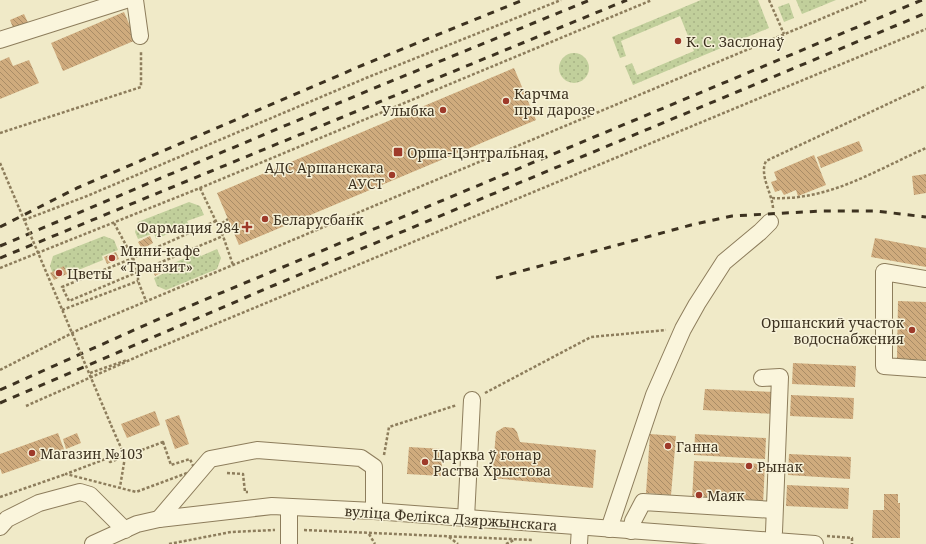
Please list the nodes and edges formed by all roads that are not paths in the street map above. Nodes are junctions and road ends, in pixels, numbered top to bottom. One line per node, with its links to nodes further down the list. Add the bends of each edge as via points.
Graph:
1 (126, 0): 4 (street)
2 (135, 0): 3 (street)
3 (140, 36)
4 (0, 40)
5 (770, 222): 17 (street, via 724,262 683,329 654,395)
6 (926, 279): 7 (street, via 884,272 884,366)
7 (926, 368)
8 (762, 378): 11 (street, via 780,377)
9 (472, 400): 13 (street)
10 (289, 507): 12 (street, вуліца Фелікса Дзяржынскага); 14 (street, вуліца Фелікса Дзяржынскага, via 272,506); 21 (street)
11 (774, 510): 19 (street, via 643,502); 20 (street)
12 (374, 511): 13 (street, вуліца Фелікса Дзяржынскага); 14 (street, via 374,466 361,458 257,450 210,459)
13 (466, 518): 16 (street, вуліца Фелікса Дзяржынскага)
14 (159, 519): 18 (street, вуліца Фелікса Дзяржынскага, via 137,524)
15 (0, 527): 18 (street, via 7,519 39,503 80,492 90,495)
16 (580, 527): 17 (street, вуліца Фелікса Дзяржынскага); 25 (street)
17 (609, 529): 19 (street, вуліца Фелікса Дзяржынскага)
18 (125, 530): 24 (street, вуліца Фелікса Дзяржынскага)
19 (631, 531): 22 (street, вуліца Фелікса Дзяржынскага)
20 (774, 532)
21 (289, 537)
22 (715, 541): 23 (street, вуліца Фелікса Дзяржынскага)
23 (760, 542): 26 (street, вуліца Фелікса Дзяржынскага)
24 (93, 544)
25 (579, 544)
26 (815, 544)

